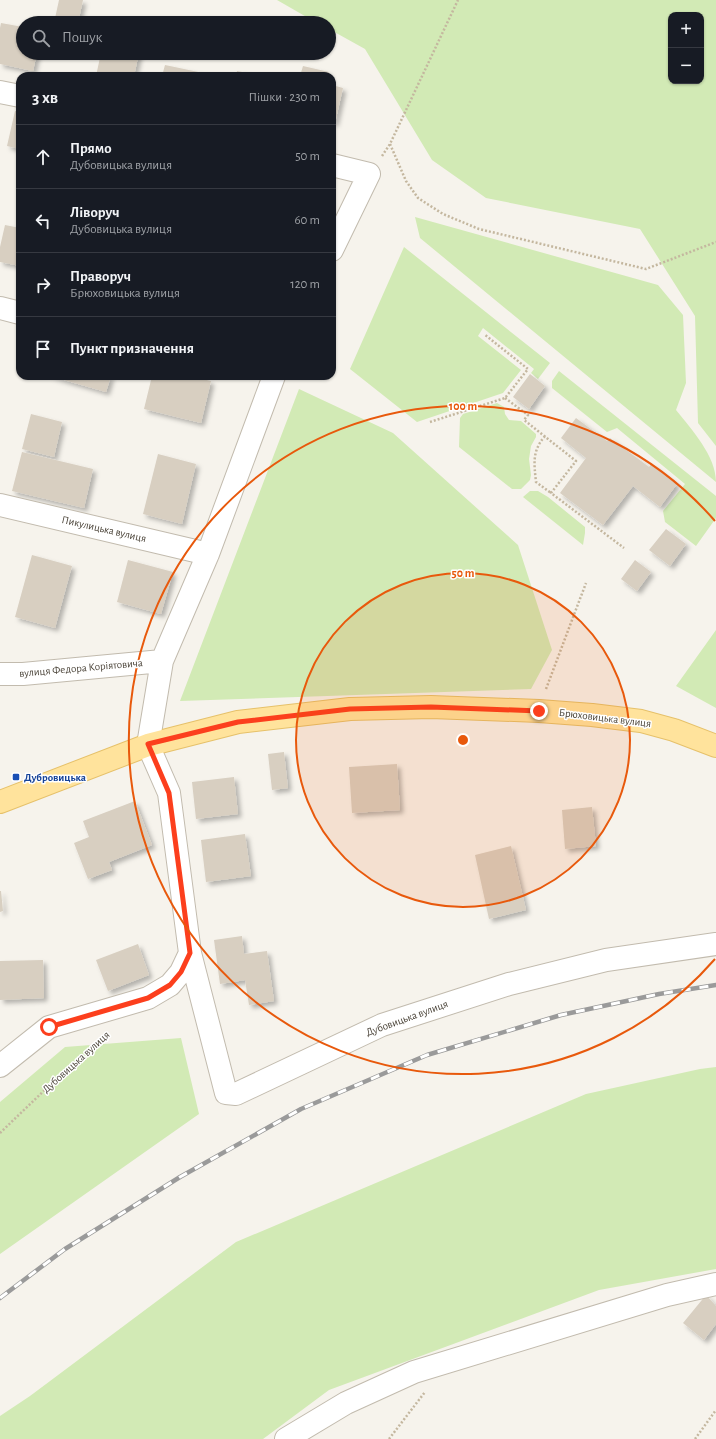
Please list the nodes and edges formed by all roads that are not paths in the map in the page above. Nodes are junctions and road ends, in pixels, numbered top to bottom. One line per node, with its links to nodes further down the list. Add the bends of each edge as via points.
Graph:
1 (0, 92): 2 (street)
2 (16, 95)
3 (336, 166): 4 (street, via 368,174)
4 (336, 242)
5 (0, 308): 6 (street)
6 (16, 312)
7 (266, 380): 9 (street)
8 (0, 505): 9 (street, Пикулицька вулиця)
9 (208, 554): 10 (street)
10 (162, 661): 11 (street, вулиця Федора Коріятовича); 12 (street)
11 (0, 674)
12 (148, 744): 13 (main road, Брюховицька вулиця, via 238,722 350,709 431,707 539,711 634,720 674,730); 14 (main road, Брюховицька вулиця); 16 (street, Дубовицька вулиця, via 169,793)
13 (716, 746)
14 (0, 802)
15 (716, 944): 16 (street, Дубовицька вулиця, via 606,960 509,984 382,1025 236,1094 226,1093)
16 (190, 953): 17 (street, via 181,972 170,985 148,998 49,1027)
17 (0, 1066)
18 (716, 1284): 19 (street, via 667,1295 414,1372 346,1403)
19 (286, 1439)

